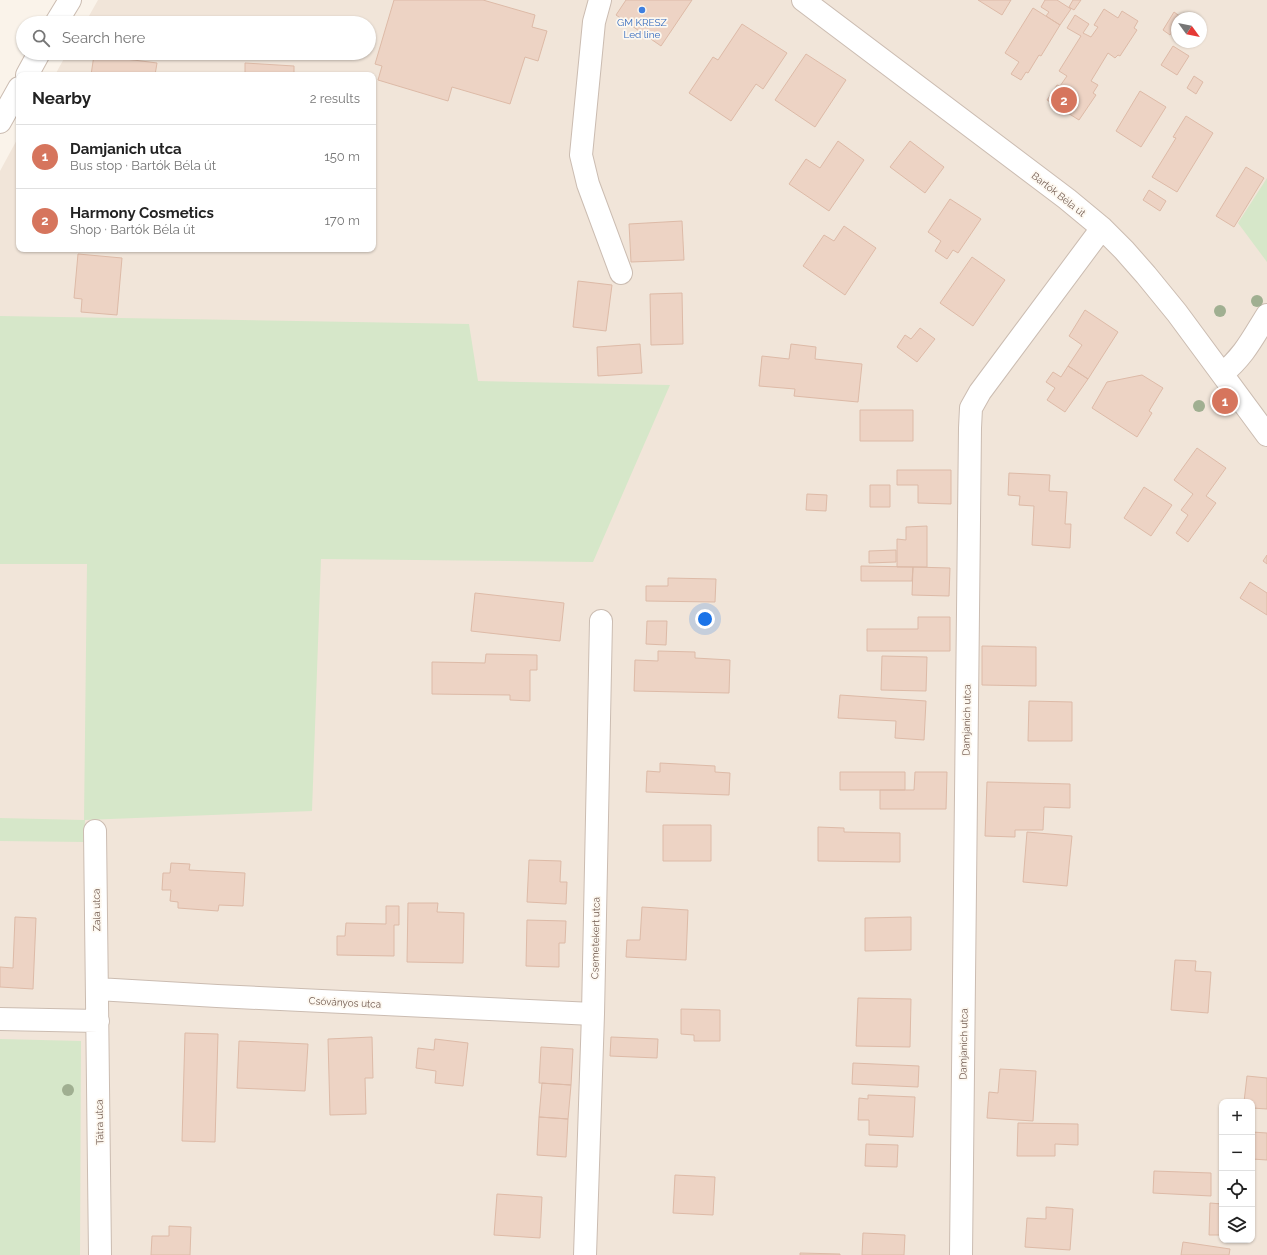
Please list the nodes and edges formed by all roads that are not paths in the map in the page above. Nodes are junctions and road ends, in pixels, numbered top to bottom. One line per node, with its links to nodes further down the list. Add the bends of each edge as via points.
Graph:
1 (70, 0): 4 (street)
2 (600, 0): 10 (street, via 594,22 581,155 588,184)
3 (804, 0): 9 (street, Bartók Béla út)
4 (60, 16)
5 (35, 60): 6 (street)
6 (29, 72)
7 (16, 93): 8 (street)
8 (0, 122)
9 (1102, 228): 12 (street, Bartók Béla út, via 1146,275); 22 (street, Damjanich utca, via 980,392 972,408)
10 (621, 273)
11 (1267, 315): 12 (street, via 1244,353)
12 (1222, 374): 13 (street, Bartók Béla út)
13 (1267, 435)
14 (601, 622): 17 (street, Csemetekert utca)
15 (95, 831): 16 (street, Zala utca)
16 (97, 989): 17 (street, Csóványos utca); 19 (street, Tátra utca)
17 (593, 1014): 21 (street, Csemetekert utca)
18 (0, 1019): 19 (street)
19 (98, 1021): 20 (street, Tátra utca)
20 (100, 1255)
21 (585, 1255)
22 (961, 1255)

